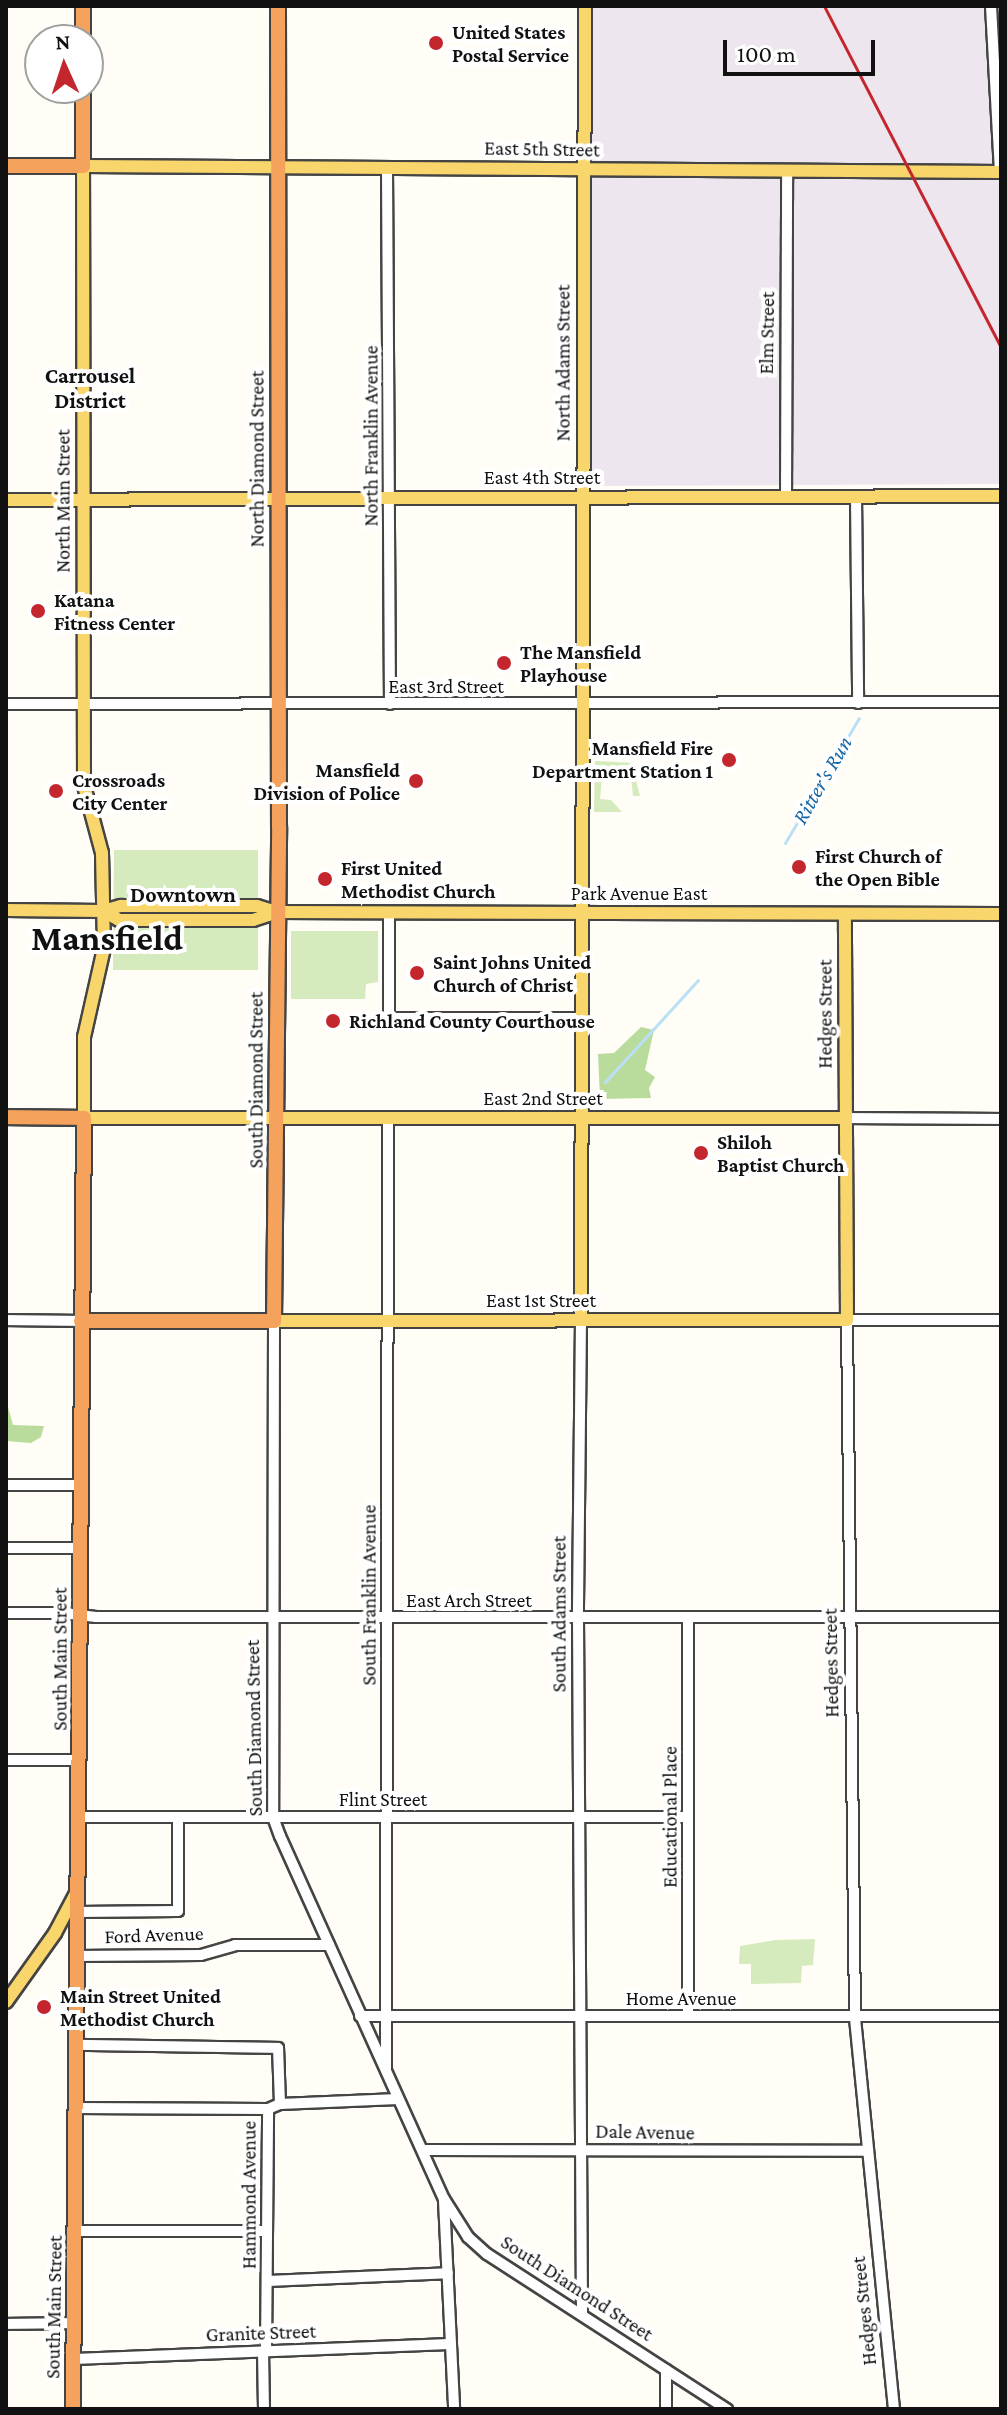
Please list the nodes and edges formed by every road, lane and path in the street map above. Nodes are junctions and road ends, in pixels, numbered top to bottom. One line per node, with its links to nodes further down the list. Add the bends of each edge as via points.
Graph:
1 (278, 6): 7 (highway, North Diamond Street)
2 (585, 6): 9 (main road, North Adams Street)
3 (991, 6): 11 (street)
4 (83, 104): 6 (highway, North Main Street)
5 (6, 166): 6 (highway)
6 (83, 166): 7 (main road, East 5th Street); 18 (main road, North Main Street)
7 (277, 166): 8 (main road, East 5th Street); 16 (highway, North Diamond Street)
8 (387, 168): 9 (main road, East 5th Street); 17 (street, North Franklin Avenue)
9 (583, 170): 10 (main road, East 5th Street); 14 (main road, North Adams Street)
10 (787, 171): 11 (main road, East 5th Street); 15 (street, Elm Street)
11 (1000, 172)
12 (856, 496): 13 (main road, East 4th Street); 15 (main road, East 4th Street); 21 (street)
13 (1001, 496)
14 (582, 497): 15 (main road, East 4th Street); 17 (main road, East 4th Street); 26 (main road, North Adams Street)
15 (786, 497)
16 (278, 498): 17 (main road, East 4th Street); 18 (main road, East 4th Street); 24 (highway, North Diamond Street)
17 (389, 498): 25 (street, North Franklin Avenue)
18 (84, 499): 19 (main road, East 4th Street); 23 (main road, North Main Street)
19 (6, 500)
20 (1001, 702): 21 (street, East 3rd Street)
21 (858, 703): 26 (street, East 3rd Street)
22 (6, 704): 23 (street, East 3rd Street)
23 (84, 704): 24 (street, East 3rd Street); 28 (main road, North Main Street, via 84,786 102,847)
24 (279, 704): 25 (street, East 3rd Street); 29 (highway, North Diamond Street)
25 (390, 704): 26 (street, East 3rd Street)
26 (582, 704): 31 (main road, North Adams Street)
27 (6, 910): 28 (main road, Park Avenue East)
28 (103, 911): 29 (main road, Park Avenue East, via 121,906 257,906); 37 (main road, South Main Street, via 102,962 84,1037)
29 (277, 912): 30 (main road, Park Avenue East); 36 (highway, South Diamond Street)
30 (389, 912): 31 (main road, Park Avenue East); 34 (street, via 389,1018)
31 (583, 912): 32 (main road, Park Avenue East); 34 (main road, South Adams Street)
32 (845, 914): 33 (main road, Park Avenue East); 40 (main road, Hedges Street)
33 (1001, 914)
34 (582, 1018): 39 (main road, South Adams Street)
35 (6, 1117): 37 (highway)
36 (277, 1117): 37 (main road, East 2nd Street); 38 (main road, East 2nd Street); 48 (highway, South Diamond Street)
37 (84, 1118): 47 (highway, South Main Street)
38 (388, 1118): 39 (main road, East 2nd Street); 43 (street, South Franklin Avenue)
39 (582, 1118): 40 (main road, East 2nd Street); 44 (main road, South Adams Street)
40 (846, 1118): 41 (street, East 2nd Street); 45 (main road, Hedges Street)
41 (1001, 1119)
42 (6, 1320): 47 (street)
43 (388, 1320): 44 (main road, East 1st Street); 48 (main road, East 1st Street); 57 (street, South Franklin Avenue)
44 (581, 1320): 45 (main road, East 1st Street); 58 (street, South Adams Street)
45 (847, 1320): 46 (street, East 1st Street); 60 (street, Hedges Street)
46 (1001, 1320)
47 (81, 1321): 48 (highway, East 1st Street); 50 (highway, South Main Street)
48 (274, 1321): 56 (street, South Diamond Street)
49 (6, 1485): 50 (street)
50 (80, 1485): 52 (highway, South Main Street)
51 (6, 1548): 52 (street)
52 (80, 1548): 54 (highway, South Main Street)
53 (6, 1613): 54 (street, East Arch Street)
54 (81, 1616): 56 (street, East Arch Street); 62 (highway, South Main Street)
55 (1001, 1617): 60 (street, East Arch Street)
56 (272, 1618): 57 (street, East Arch Street); 65 (street, South Diamond Street)
57 (386, 1618): 58 (street, East Arch Street); 66 (street, South Franklin Avenue)
58 (578, 1618): 59 (street, East Arch Street); 67 (street, South Adams Street)
59 (688, 1618): 60 (street, East Arch Street); 68 (street, Educational Place)
60 (850, 1618): 78 (street, Hedges Street)
61 (6, 1760): 62 (street)
62 (79, 1760): 63 (highway, South Main Street)
63 (78, 1817): 64 (street, Flint Street); 69 (highway, South Main Street)
64 (178, 1817): 65 (street, Flint Street); 70 (street, via 178,1911)
65 (273, 1817): 66 (street, Flint Street); 71 (street, South Diamond Street)
66 (386, 1817): 67 (street, Flint Street); 75 (street, South Franklin Avenue)
67 (580, 1817): 68 (street, Flint Street); 76 (street, South Adams Street)
68 (687, 1817): 77 (street, Educational Place)
69 (77, 1892): 70 (highway, South Main Street); 73 (main road)
70 (77, 1912): 72 (highway, South Main Street)
71 (329, 1945): 72 (street, Ford Avenue, via 235,1945 201,1955); 74 (street, South Diamond Street)
72 (76, 1956): 80 (highway, South Main Street)
73 (6, 2002)
74 (360, 2016): 75 (street, Home Avenue); 81 (street, South Diamond Street)
75 (386, 2016): 76 (street, Home Avenue); 81 (street, South Franklin Avenue)
76 (582, 2016): 77 (street, Home Avenue); 86 (street, South Adams Street)
77 (688, 2016): 78 (street, Home Avenue)
78 (855, 2016): 79 (street, Home Avenue); 88 (street, Hedges Street)
79 (1001, 2016)
80 (77, 2045): 83 (street, Hammond Avenue, via 278,2048); 84 (highway, South Main Street)
81 (386, 2072): 82 (street, South Diamond Street)
82 (398, 2099): 83 (street); 87 (street, South Diamond Street)
83 (280, 2104): 85 (street, Hammond Avenue)
84 (76, 2108): 85 (street); 90 (highway, South Main Street)
85 (268, 2109): 91 (street, Hammond Avenue)
86 (582, 2149): 87 (street, Dale Avenue); 88 (street, Dale Avenue); 94 (street, South Adams Street)
87 (423, 2150): 89 (street, South Diamond Street)
88 (867, 2151): 106 (street, Hedges Street)
89 (444, 2199): 92 (street); 94 (street, South Diamond Street, via 477,2246)
90 (75, 2231): 91 (street); 95 (highway, South Main Street)
91 (267, 2231): 93 (street, Hammond Avenue)
92 (448, 2273): 93 (street); 97 (street)
93 (267, 2281): 98 (street, Hammond Avenue)
94 (582, 2315): 100 (street, South Diamond Street)
95 (74, 2323): 96 (street); 99 (highway, South Main Street)
96 (6, 2324)
97 (451, 2344): 98 (street, Granite Street); 103 (street)
98 (265, 2351): 99 (street, Granite Street); 102 (street, Hammond Avenue)
99 (73, 2359): 101 (highway, South Main Street)
100 (666, 2370): 104 (street); 105 (street, South Diamond Street)
101 (73, 2409)
102 (264, 2409)
103 (454, 2409)
104 (666, 2409)
105 (727, 2409)
106 (894, 2409)

